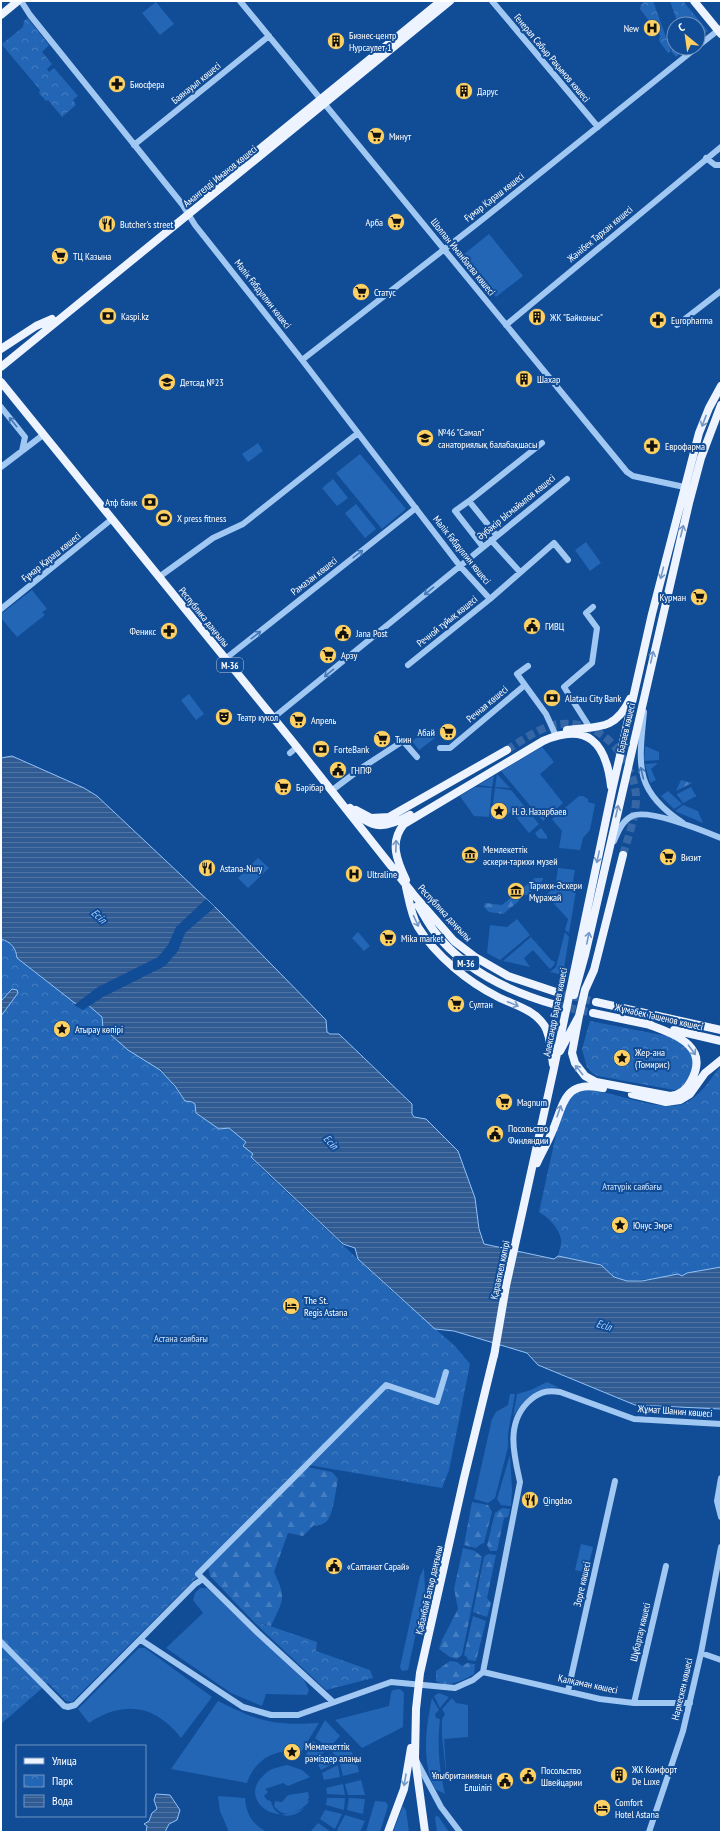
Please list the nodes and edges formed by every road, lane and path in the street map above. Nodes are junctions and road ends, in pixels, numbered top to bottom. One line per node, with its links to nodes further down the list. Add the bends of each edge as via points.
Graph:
1 (20, 1): 7 (main road); 14 (street, Мәлік Ғабдуллин көшесі)
2 (240, 1): 9 (street, Шолпан Иманбаева көшесі)
3 (441, 1): 12 (main road, Амангелді Иманов көшесі)
4 (450, 1): 12 (main road, Амангелді Иманов көшесі)
5 (492, 1): 13 (street, Генерал Сабыр Рақымов көшесі)
6 (694, 1): 8 (main road)
7 (1, 15)
8 (720, 31): 10 (street, Ғұмар Қараш көшесі)
9 (269, 36): 12 (street, Шолпан Иманбаева көшесі); 14 (street, Баянауыл көшесі)
10 (706, 41)
11 (686, 56): 13 (street, Ғұмар Қараш көшесі)
12 (323, 102): 18 (main road, Амангелді Иманов көшесі); 19 (street, Шолпан Иманбаева көшесі)
13 (598, 127): 19 (street, Ғұмар Қараш көшесі)
14 (134, 145): 18 (street, Мәлік Ғабдуллин көшесі)
15 (721, 147): 16 (street, Жәнібек Тархан көшесі)
16 (706, 158): 17 (street, via 715,165); 22 (street, Жәнібек Тархан көшесі)
17 (721, 165)
18 (187, 212): 21 (main road, Амангелді Иманов көшесі); 25 (street, Мәлік Ғабдуллин көшесі); 27 (main road, Амангелді Иманов көшесі)
19 (444, 249): 22 (street, Шолпан Иманбаева көшесі); 25 (street, Ғұмар Қараш көшесі)
20 (721, 291): 23 (street)
21 (52, 319): 24 (main road, via 36,326); 26 (main road, Амангелді Иманов көшесі)
22 (506, 325): 39 (street, Шолпан Иманбаева көшесі, via 627,472 633,476)
23 (677, 325)
24 (1, 349)
25 (302, 360): 32 (street, Мәлік Ғабдуллин көшесі)
26 (1, 361)
27 (1, 367)
28 (1, 382): 33 (main road, Республика даңғылы)
29 (721, 386): 36 (main road, Бараев көшесі, one-way to 36, via 704,419)
30 (721, 405): 36 (main road, Бараев көшесі)
31 (1, 407): 35 (street, one-way to 31, via 25,437)
32 (358, 433): 41 (street, Мәлік Ғабдуллин көшесі); 48 (street, via 243,524 213,538)
33 (44, 436): 35 (street); 42 (main road, Республика даңғылы / M-36)
34 (542, 443): 40 (street)
35 (22, 451): 37 (street)
36 (697, 457): 39 (main road, Бараев көшесі)
37 (1, 467)
38 (567, 479): 43 (street, Әубәкір Ысмайылов көшесі)
39 (689, 488): 52 (main road, Бараев көшесі, one-way to 52); 53 (main road, Бараев көшесі, one-way to 39)
40 (469, 501): 43 (street); 44 (street, via 455,511)
41 (416, 508): 46 (street, Мәлік Ғабдуллин көшесі); 54 (street, Рамазан көшесі, one-way to 41)
42 (112, 519): 48 (main road, Республика даңғылы / M-36); 51 (street, Ғұмар Қараш көшесі)
43 (494, 538): 44 (street, Әубәкір Ысмайылов көшесі); 47 (street)
44 (483, 547): 46 (street, Әубәкір Ысмайылов көшесі)
45 (568, 560): 47 (street, Речной тұйық көшесі, via 554,543)
46 (460, 566): 49 (street, Мәлік Ғабдуллин көшесі); 60 (street, Әубәкір Ысмайылов көшесі, one-way to 60)
47 (520, 572): 49 (street, Речной тұйық көшесі)
48 (159, 577): 54 (main road, Республика даңғылы / M-36)
49 (490, 599): 55 (street, Речной тұйық көшесі)
50 (594, 607): 61 (street, via 586,613 597,628 592,663 564,687)
51 (1, 609)
52 (647, 637): 53 (main road); 59 (main road, Бараев көшесі)
53 (656, 640): 57 (main road, Бараев көшесі, one-way to 53)
54 (225, 658): 60 (main road, Республика даңғылы / M-36)
55 (408, 665)
56 (528, 666): 58 (street, via 517,674)
57 (647, 681): 71 (street, one-way to 57, via 663,809 653,798 642,776 640,749); 74 (main road, Бараев көшесі, one-way to 57)
58 (525, 685): 62 (street, via 546,714); 64 (street, Речная көшесі, via 450,748)
59 (635, 687): 61 (main road, via 618,718 606,726); 69 (main road, Бараев көшесі)
60 (273, 718): 63 (main road, Республика даңғылы / M-36)
61 (590, 728): 62 (main road)
62 (556, 734): 69 (main road, via 579,735 596,743 606,758); 70 (main road, via 526,745 391,824 377,826 366,822); 76 (main road, one-way to 62, via 399,864 395,849 397,835 404,824)
63 (297, 747): 66 (street); 68 (main road, Республика даңғылы / M-36)
64 (440, 748)
65 (507, 750): 70 (main road, via 389,817 371,818)
66 (290, 753)
67 (417, 757): 68 (street, via 403,740)
68 (331, 791): 70 (main road); 75 (main road, Республика даңғылы / M-36)
69 (612, 791): 87 (main road, Александр Бараев көшесі, one-way to 87)
70 (345, 803)
71 (683, 823): 72 (street); 74 (street, via 643,815 631,817 624,822 617,834)
72 (721, 838)
73 (623, 855): 78 (main road, via 594,970)
74 (603, 873): 77 (main road, Бараев көшесі, one-way to 74)
75 (405, 884): 76 (main road, Республика даңғылы / M-36); 81 (main road, Республика даңғылы / M-36, via 434,932 467,964 510,990); 89 (main road, one-way to 89, via 418,927 443,958 475,984 533,1014 544,1025)
76 (414, 895): 79 (main road, Республика даңғылы / M-36, via 454,940 475,957 508,976)
77 (585, 955): 78 (main road); 87 (main road, Бараев көшесі)
78 (585, 990): 83 (main road)
79 (559, 993)
80 (596, 1002): 85 (main road, Жұмабек Тәшенов көшесі)
81 (556, 1006)
82 (593, 1013): 84 (main road, Жұмабек Тәшенов көшесі)
83 (579, 1016): 84 (main road, one-way to 83, via 682,1038 696,1055 697,1068 693,1078 688,1087 675,1095 596,1082 585,1076 575,1063 572,1053); 87 (main road)
84 (647, 1024): 86 (main road, Жұмабек Тәшенов көшесі)
85 (721, 1030)
86 (721, 1041)
87 (557, 1057): 89 (main road, Александр Бараев көшесі)
88 (721, 1060): 90 (main road, one-way to 88, via 568,1094 586,1086 666,1102 680,1100 690,1094 705,1073)
89 (554, 1068): 90 (main road, Александр Бараев көшесі)
90 (532, 1172): 91 (main road, Александр Бараев көшесі)
91 (518, 1237): 92 (main road, Қараөткел көпірі, via 506,1286)
92 (494, 1356): 106 (main road, Қабанбай Батыр даңғылы, via 464,1478)
93 (446, 1372): 100 (street, via 437,1402 386,1385 198,1574)
94 (721, 1424): 105 (street, Жұмат Шанин көшесі, via 634,1419 548,1390 535,1395 521,1409 515,1423 514,1456 520,1482)
95 (721, 1478): 97 (street, via 717,1502)
96 (615, 1481): 107 (street, Зорге көшесі)
97 (721, 1517)
98 (721, 1547): 103 (street, Наркескен көшесі)
99 (666, 1566): 109 (street, Шұбартау көшесі)
100 (203, 1579): 101 (street, via 195,1584); 108 (street)
101 (141, 1640): 102 (street, via 85,1696 75,1705 68,1707 64,1706); 108 (street, via 243,1707 270,1715 298,1715)
102 (1, 1642)
103 (701, 1653): 104 (street); 110 (street, Наркескен көшесі)
104 (721, 1660)
105 (483, 1672): 106 (street, via 455,1688); 107 (street, Қалқаман көшесі)
106 (419, 1685): 108 (street, via 391,1682); 111 (main road, Қабанбай Батыр даңғылы)
107 (568, 1691): 109 (street, Қалқаман көшесі, via 600,1699)
108 (332, 1702)
109 (634, 1703): 110 (street, Қалқаман көшесі)
110 (690, 1703): 116 (street, Наркескен көшесі)
111 (415, 1728): 112 (main road, Қабанбай Батыр даңғылы); 113 (main road, one-way to 113, via 404,1789)
112 (415, 1758): 114 (main road, Қабанбай Батыр даңғылы); 115 (street, via 441,1807)
113 (388, 1832)
114 (425, 1832)
115 (460, 1832)
116 (649, 1832)

